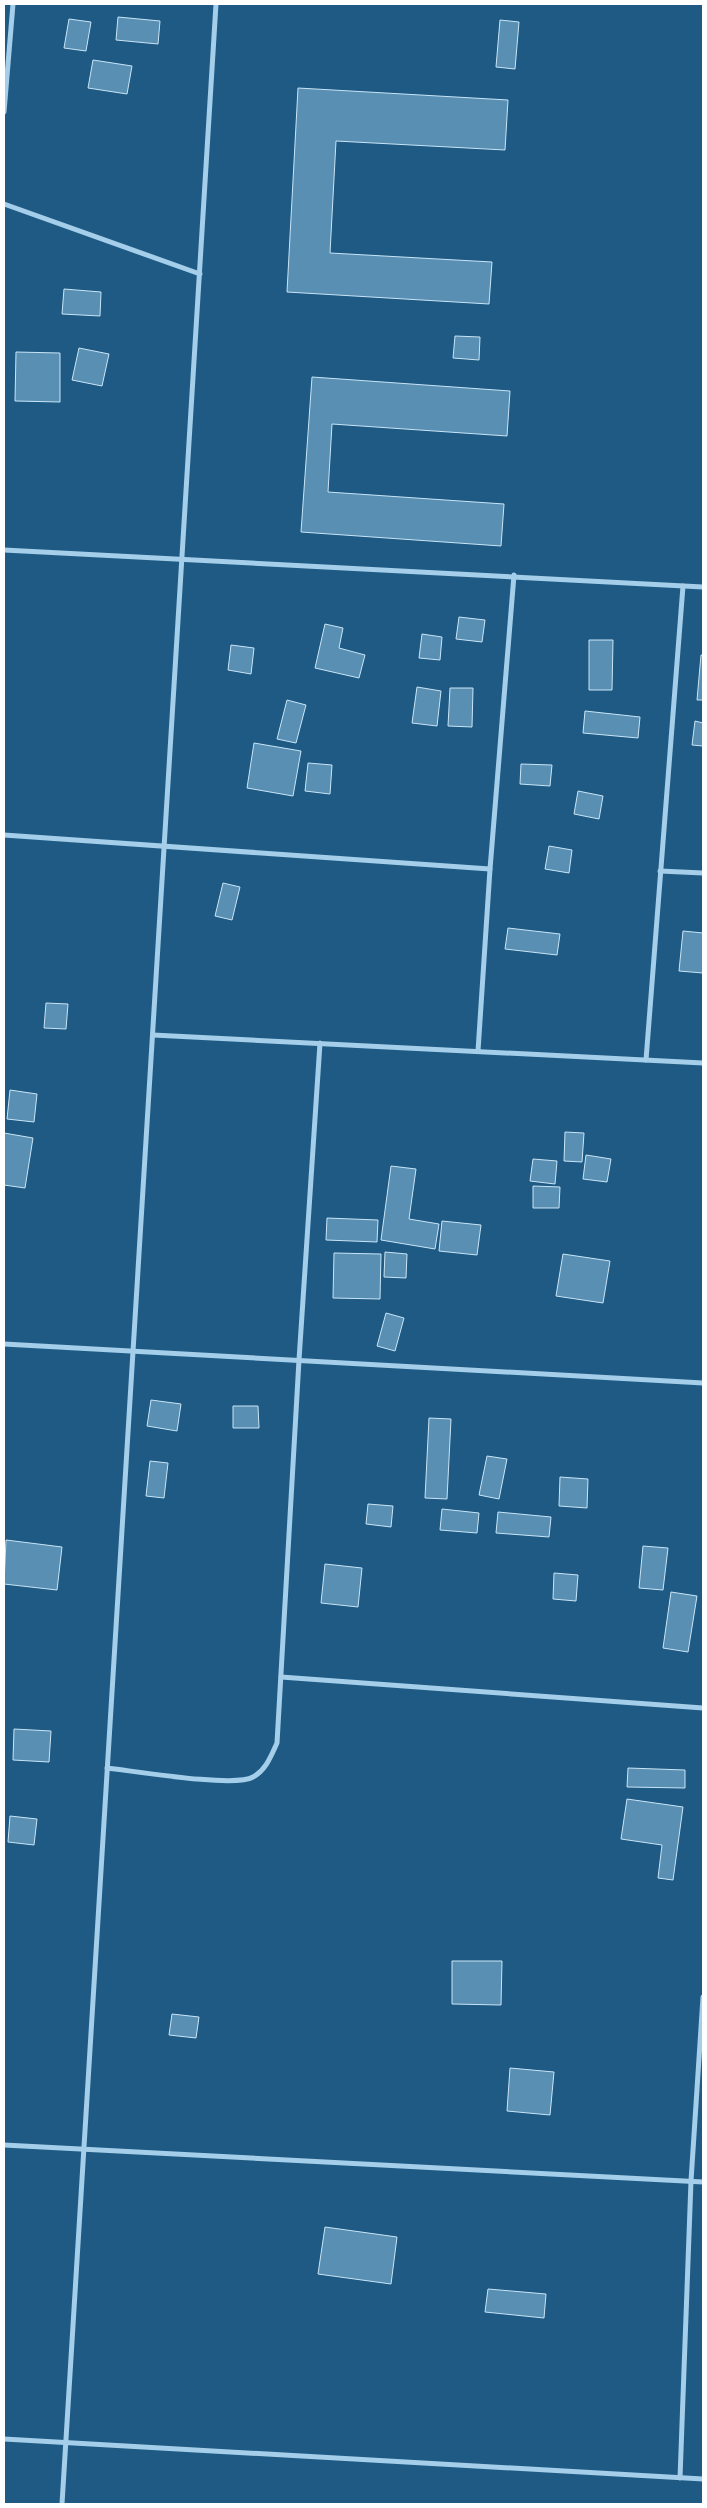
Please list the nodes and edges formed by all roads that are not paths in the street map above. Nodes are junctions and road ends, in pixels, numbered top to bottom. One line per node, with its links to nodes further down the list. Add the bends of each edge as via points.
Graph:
1 (13, 4): 3 (street)
2 (216, 4): 5 (street)
3 (4, 112)
4 (4, 204): 5 (street)
5 (200, 274): 7 (street)
6 (4, 550): 7 (street)
7 (183, 558): 8 (street); 12 (street)
8 (514, 575): 9 (street); 13 (street)
9 (683, 586): 10 (street); 14 (street)
10 (703, 587)
11 (4, 836): 12 (street)
12 (164, 846): 13 (street); 16 (street)
13 (490, 869): 18 (street)
14 (660, 870): 15 (street); 19 (street)
15 (703, 873)
16 (153, 1035): 17 (street); 22 (street)
17 (320, 1044): 18 (street); 23 (street)
18 (478, 1051): 19 (street)
19 (646, 1060): 20 (street)
20 (703, 1063)
21 (4, 1344): 22 (street)
22 (131, 1352): 23 (street); 27 (street)
23 (299, 1360): 24 (street); 25 (street)
24 (703, 1383)
25 (281, 1677): 26 (street); 27 (street, via 277,1743 267,1764 253,1778 231,1782)
26 (703, 1708)
27 (107, 1768): 30 (street)
28 (703, 1997): 31 (street)
29 (4, 2146): 30 (street)
30 (84, 2150): 31 (street); 34 (street)
31 (691, 2181): 32 (street); 35 (street)
32 (703, 2182)
33 (4, 2438): 34 (street)
34 (66, 2441): 35 (street); 37 (street)
35 (680, 2478): 36 (street)
36 (703, 2479)
37 (62, 2504)

